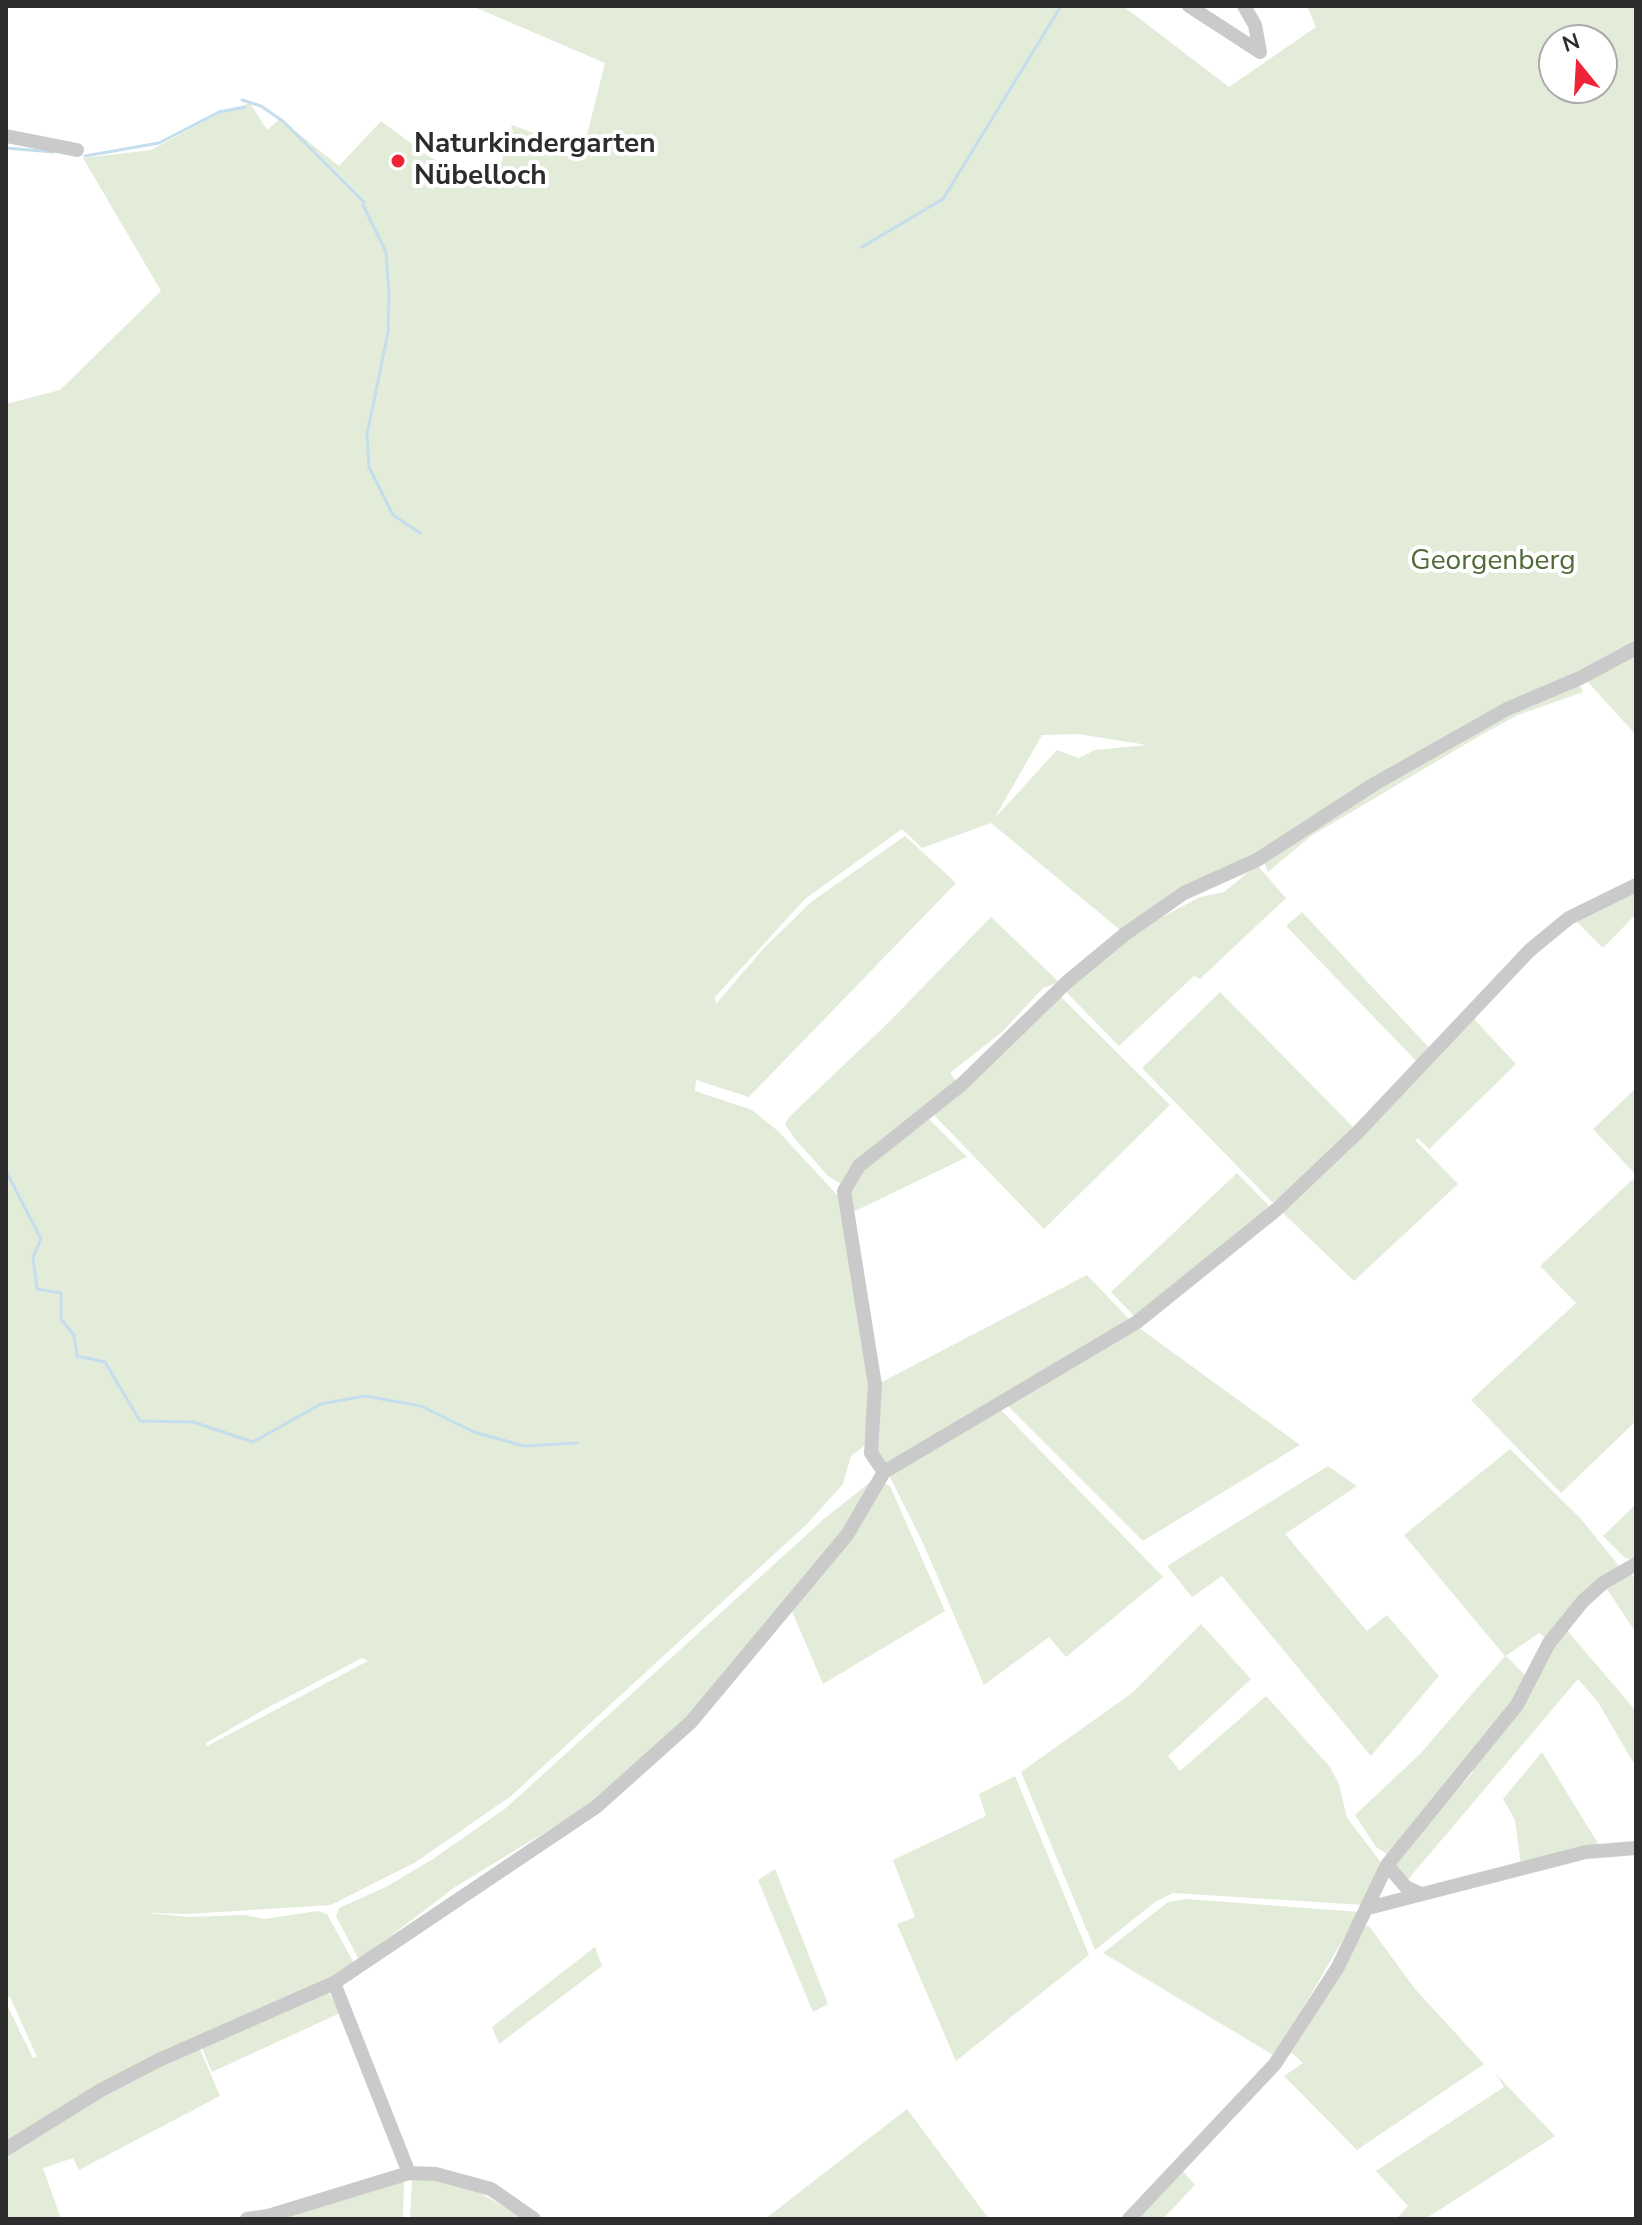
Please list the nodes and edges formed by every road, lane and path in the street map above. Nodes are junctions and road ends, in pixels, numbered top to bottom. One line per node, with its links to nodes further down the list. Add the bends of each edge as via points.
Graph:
1 (1189, 6): 2 (street, via 1260,52 1255,25)
2 (1244, 6)
3 (6, 136): 4 (street)
4 (77, 150)
5 (1636, 648): 7 (street, via 1507,709 1376,783 1257,860 1184,893 1067,982 962,1084 859,1166 844,1191 875,1385 871,1453)
6 (1636, 885): 7 (street, via 1569,918 1530,950 1328,1161 1137,1322)
7 (884, 1472): 13 (street, via 847,1535 691,1722 650,1763 596,1807)
8 (1636, 1564): 10 (street, via 1603,1583 1556,1634 1517,1705)
9 (1636, 1848): 11 (street, via 1586,1852)
10 (1387, 1865): 11 (street, via 1406,1887); 12 (street)
11 (1419, 1893): 12 (street)
12 (1368, 1908): 18 (street, via 1338,1967 1275,2064)
13 (334, 1983): 14 (street, via 159,2060); 15 (street)
14 (6, 2149)
15 (409, 2173): 16 (street); 17 (street, via 436,2174 491,2189)
16 (247, 2219)
17 (534, 2219)
18 (1129, 2219)

